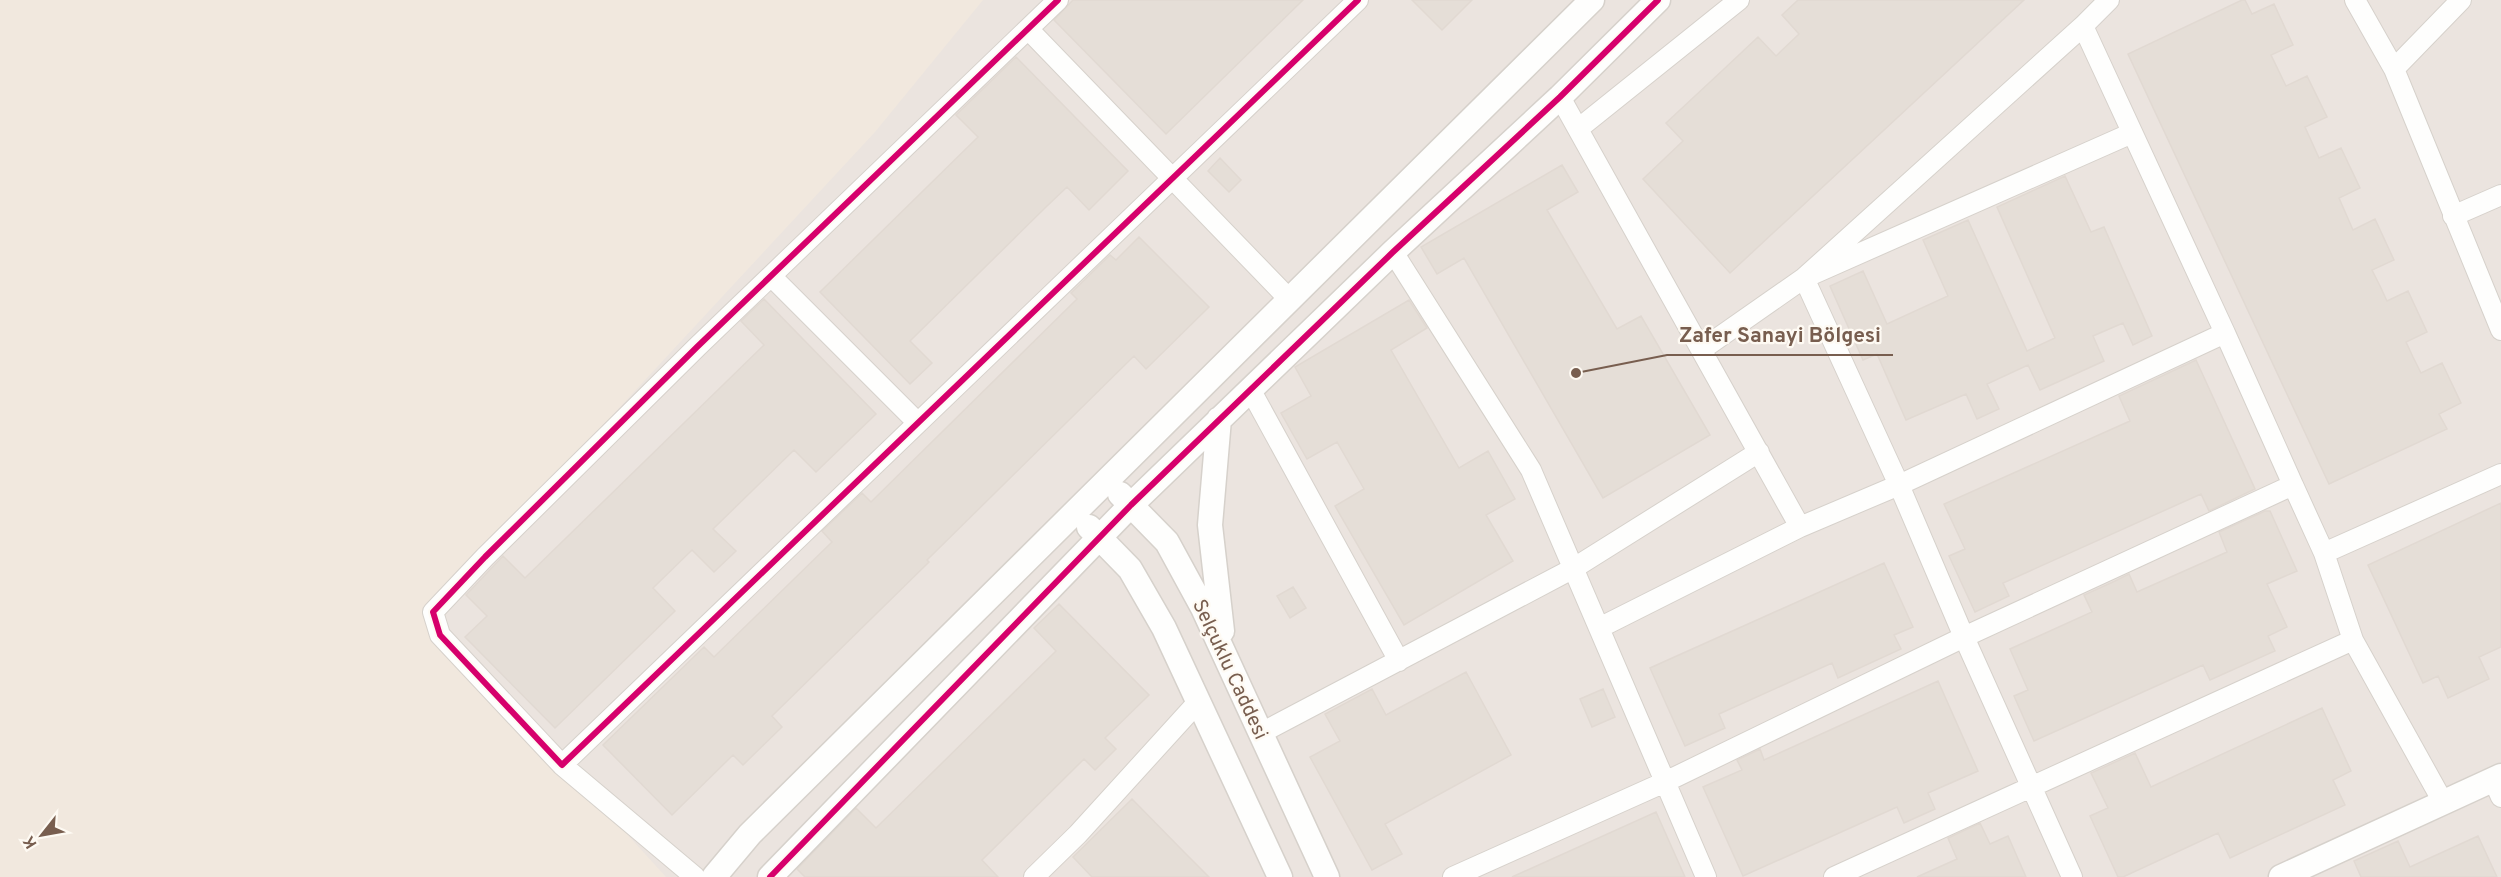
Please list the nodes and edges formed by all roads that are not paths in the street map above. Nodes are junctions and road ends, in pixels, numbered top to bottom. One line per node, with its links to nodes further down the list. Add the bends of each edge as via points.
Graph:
1 (1058, 0): 10 (street)
2 (1358, 0): 15 (street)
3 (1592, 0): 21 (street)
4 (1658, 0): 12 (street)
5 (1739, 0): 13 (street)
6 (2109, 0): 9 (street)
7 (2355, 0): 11 (street)
8 (2461, 0): 11 (street)
9 (2083, 26): 14 (street); 20 (street)
10 (1028, 29): 15 (street); 19 (street)
11 (2394, 69): 17 (street)
12 (1560, 97): 13 (street); 18 (street)
13 (1578, 129): 24 (street)
14 (2132, 133): 20 (street); 23 (street)
15 (1173, 178): 21 (street); 27 (street)
16 (2501, 195): 17 (street)
17 (2453, 216): 22 (street)
18 (1393, 252): 25 (street); 38 (street, via 1531,470)
19 (771, 276): 27 (street); 46 (street, via 433,612 440,635)
20 (1804, 278): 24 (street); 32 (street)
21 (1289, 299): 30 (street)
22 (2501, 330)
23 (2225, 333): 31 (street); 32 (street)
24 (1701, 350): 28 (street)
25 (1250, 389): 26 (street); 43 (street)
26 (1220, 419): 33 (street); 42 (street, via 1210,525)
27 (918, 423): 46 (street)
28 (1759, 452): 35 (street); 38 (street)
29 (2501, 474): 37 (street)
30 (1107, 481): 33 (street, Selçuklu Caddesi); 34 (street)
31 (2293, 484): 37 (street); 40 (street)
32 (1899, 485): 35 (street); 40 (street)
33 (1131, 505): 36 (street); 42 (street, Selçuklu Caddesi, via 1167,542)
34 (1075, 513): 36 (street); 53 (street, via 750,834)
35 (1800, 526): 39 (street)
36 (1100, 537): 44 (street, via 1130,569 1164,628); 54 (street)
37 (2324, 553): 41 (street)
38 (1574, 568): 39 (street); 43 (street)
39 (1599, 628): 47 (street)
40 (1964, 637): 47 (street); 49 (street)
41 (2353, 640): 49 (street); 50 (street)
42 (1224, 655): 45 (street, Selçuklu Caddesi)
43 (1399, 661): 45 (street)
44 (1198, 702): 55 (street); 56 (street)
45 (1261, 733): 57 (street, Selçuklu Caddesi)
46 (562, 765): 52 (street)
47 (1665, 782): 58 (street); 59 (street)
48 (2498, 784): 50 (street)
49 (2031, 787): 60 (street); 61 (street)
50 (2443, 802): 51 (street)
51 (2306, 872): 62 (street)
52 (695, 877)
53 (714, 877)
54 (770, 877)
55 (1034, 877)
56 (1280, 877)
57 (1327, 877)
58 (1453, 877)
59 (1706, 877)
60 (1834, 877)
61 (2072, 877)
62 (2281, 877)

